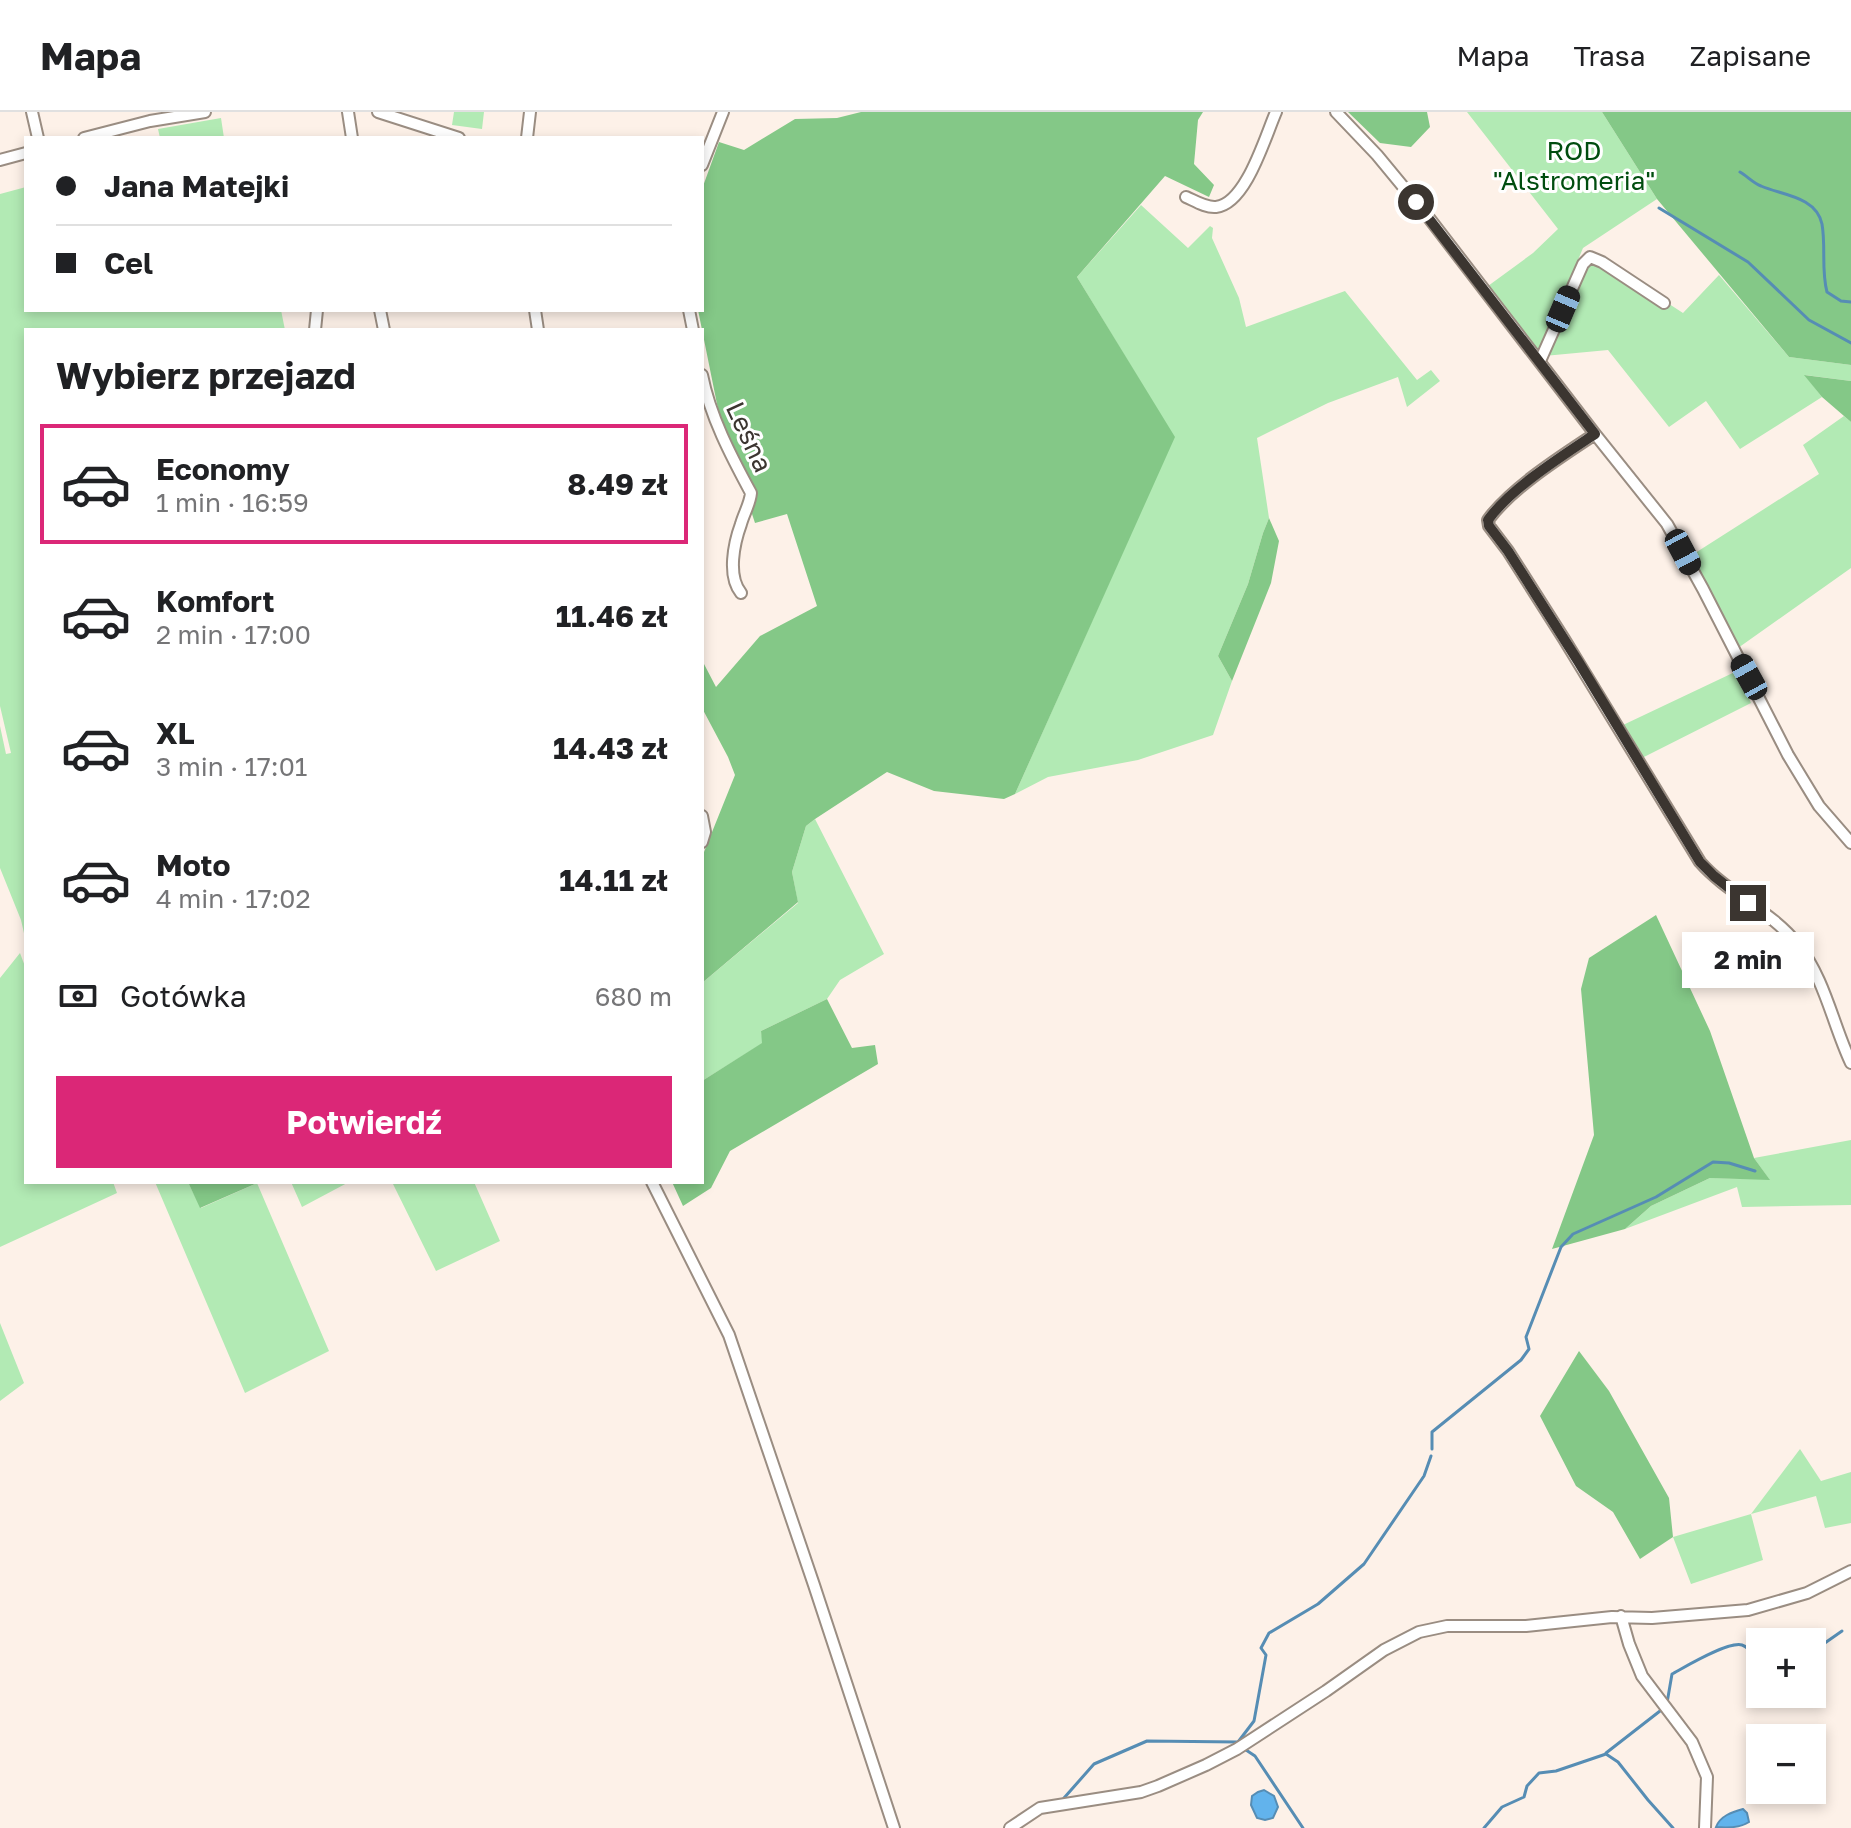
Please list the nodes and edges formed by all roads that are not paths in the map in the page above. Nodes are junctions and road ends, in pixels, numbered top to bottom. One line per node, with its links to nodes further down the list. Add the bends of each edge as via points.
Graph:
1 (32, 112): 9 (street)
2 (205, 112): 10 (street)
3 (348, 112): 11 (street)
4 (378, 112): 12 (street)
5 (530, 112): 13 (street)
6 (723, 112): 16 (street)
7 (1276, 112): 17 (street, via 1240,193 1214,207)
8 (1336, 112): 19 (street, via 1423,210)
9 (38, 136)
10 (92, 136)
11 (352, 136)
12 (453, 136)
13 (527, 136)
14 (24, 154): 15 (street)
15 (0, 160)
16 (704, 160)
17 (1186, 197)
18 (1664, 303): 19 (street, via 1590,257)
19 (1540, 361): 21 (street)
20 (704, 392): 22 (street, Leśna, via 751,493 734,554 735,584)
21 (1595, 434): 23 (street, via 1667,524 1788,755 1819,806); 24 (street, via 1502,504 1489,526 1700,862 1799,946)
22 (741, 593)
23 (1851, 843)
24 (1851, 1063)
25 (653, 1184): 28 (street, via 729,1335)
26 (1851, 1571): 27 (street, via 1807,1593 1748,1610)
27 (1621, 1616): 29 (street, via 1419,1632 1206,1765 1141,1792 1040,1808); 30 (street, via 1642,1676 1692,1742 1707,1777)
28 (894, 1828)
29 (1010, 1828)
30 (1705, 1828)

